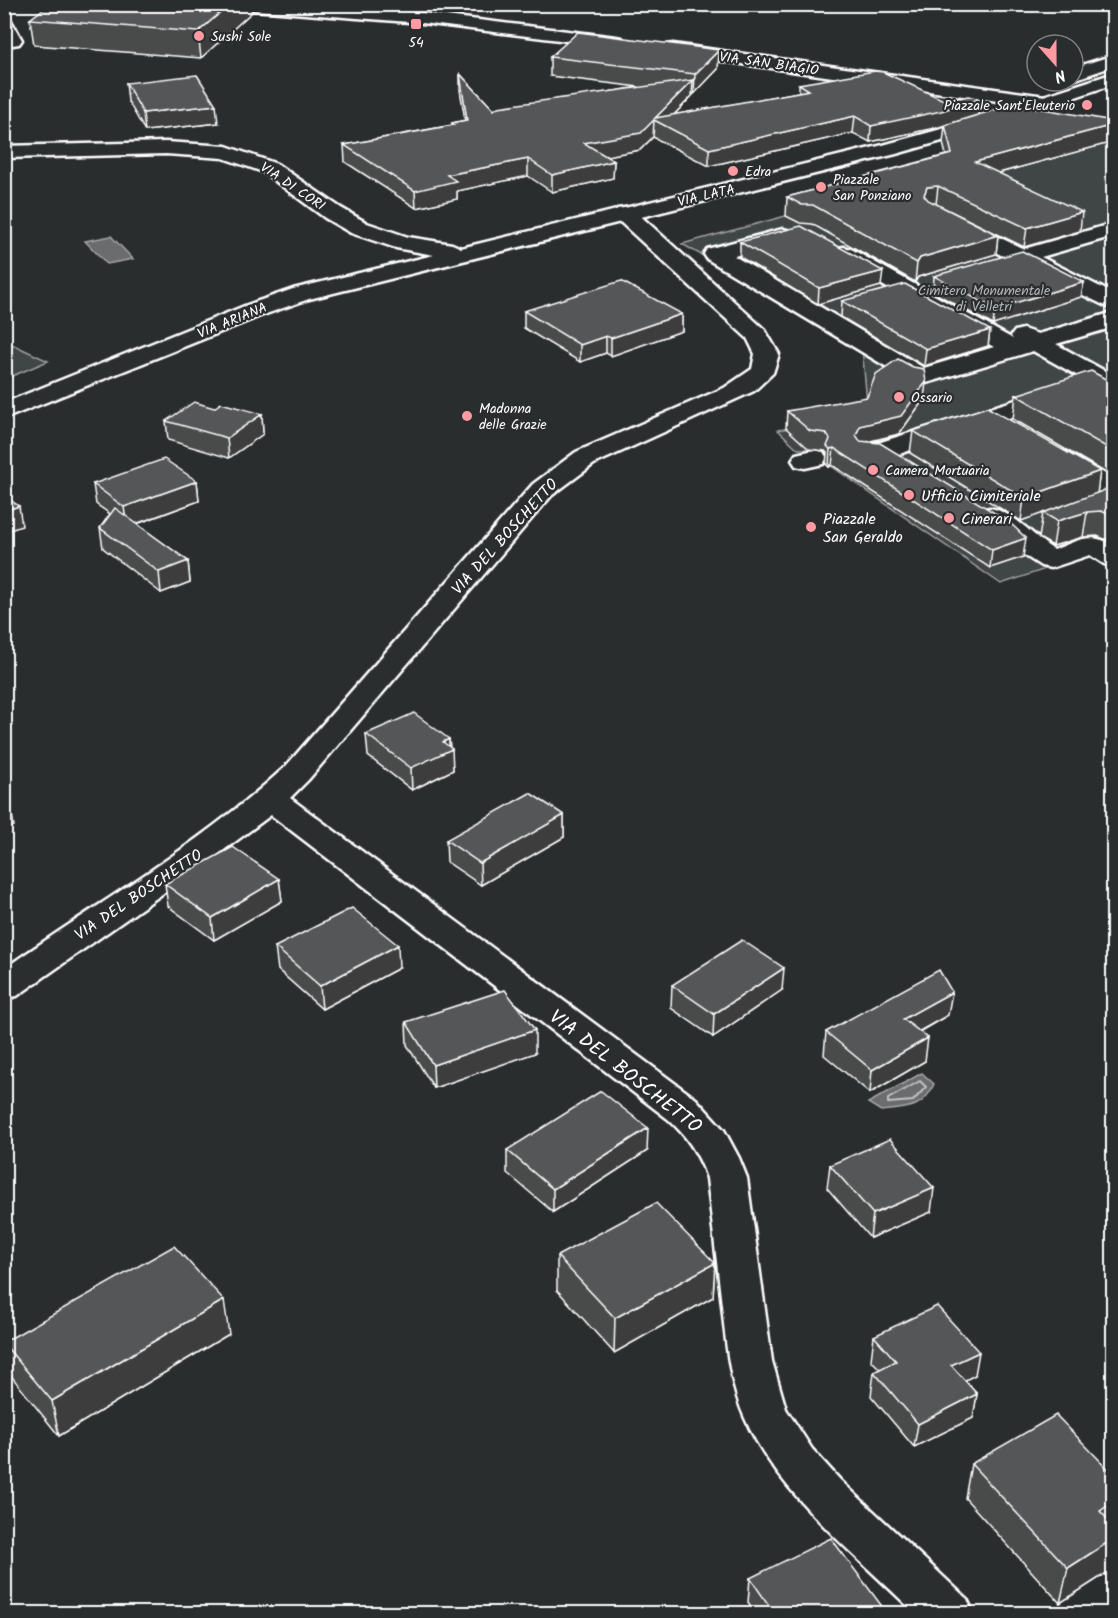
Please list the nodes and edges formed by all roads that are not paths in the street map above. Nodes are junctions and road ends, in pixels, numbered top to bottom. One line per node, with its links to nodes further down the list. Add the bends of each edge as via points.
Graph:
1 (242, 4): 4 (street, via 422,18)
2 (4, 22): 3 (street)
3 (13, 40)
4 (632, 44)
5 (659, 47): 11 (street, VIA SAN BIAGIO)
6 (1113, 60): 7 (street)
7 (1085, 75)
8 (1113, 78): 9 (street, VIA LATA)
9 (1085, 81)
10 (1057, 93): 11 (street, VIA LATA)
11 (1045, 102): 14 (street, VIA LATA, via 882,151)
12 (4, 152): 18 (street, VIA DI CORI, via 166,148 226,152 270,168 359,228 404,243)
13 (935, 212): 19 (street)
14 (625, 214): 18 (street, VIA LATA); 35 (street, VIA DEL BOSCHETTO, via 757,335 767,354 765,369 733,393 585,458 554,479)
15 (1113, 229): 19 (street)
16 (803, 231): 25 (street, via 715,254)
17 (826, 238): 21 (street)
18 (468, 253): 29 (street, VIA ARIANA, via 277,302)
19 (1021, 257): 20 (street); 23 (street)
20 (990, 266)
21 (923, 285): 22 (street); 27 (street)
22 (873, 298)
23 (1113, 303)
24 (843, 306): 25 (street)
25 (815, 314): 27 (street, via 921,377)
26 (1113, 319): 27 (street)
27 (1024, 346): 28 (street)
28 (1108, 382): 30 (street)
29 (4, 412)
30 (987, 417): 31 (street, via 875,451); 32 (street, via 1026,439)
31 (913, 468)
32 (1107, 498)
33 (970, 503): 34 (street, via 1028,529 1023,542 1051,560 1093,545)
34 (1113, 558)
35 (271, 799): 36 (street, VIA DEL BOSCHETTO, via 213,844); 37 (street, VIA DEL BOSCHETTO, via 682,1109 705,1132 726,1178 750,1361 766,1416 813,1484)
36 (4, 987)
37 (950, 1614)

